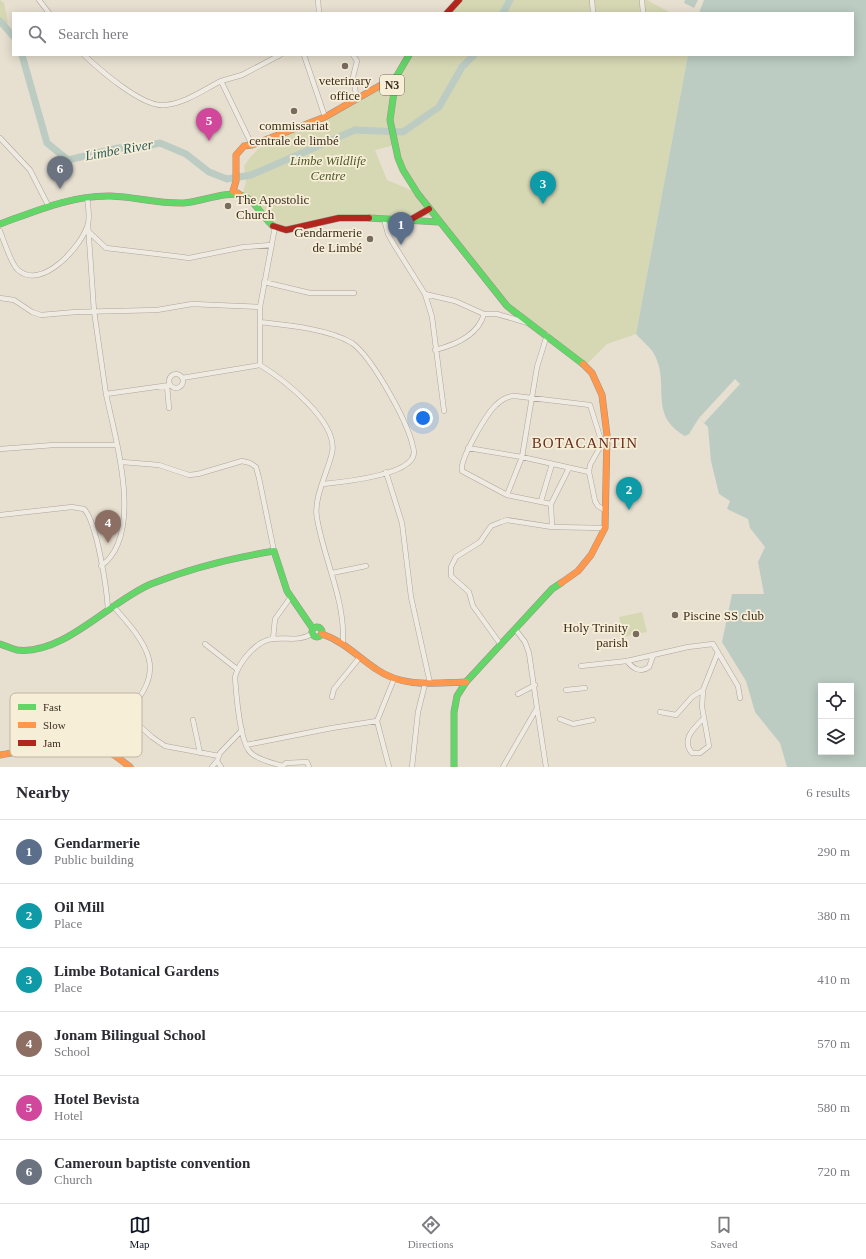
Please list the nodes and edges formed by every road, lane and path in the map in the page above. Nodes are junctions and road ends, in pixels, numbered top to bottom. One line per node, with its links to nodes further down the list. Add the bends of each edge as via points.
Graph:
1 (39, 0): 6 (street)
2 (318, 0): 7 (street)
3 (459, 0): 8 (main road)
4 (592, 0): 9 (street)
5 (642, 0): 10 (street)
6 (48, 12)
7 (319, 12)
8 (448, 12)
9 (593, 12)
10 (642, 12)
11 (85, 56): 16 (street, via 130,92 156,106 185,100)
12 (278, 56): 16 (street, via 242,75)
13 (304, 56): 19 (street)
14 (354, 56): 18 (street, via 357,61 354,77)
15 (408, 56): 17 (main road, N3)
16 (221, 81): 21 (street)
17 (392, 84): 18 (main road, via 385,83); 25 (main road, N3, via 394,92 390,120 395,145 403,170)
18 (357, 100): 19 (main road)
19 (325, 117): 21 (main road)
20 (0, 138): 24 (street, via 30,170)
21 (252, 145): 22 (main road, via 244,146 236,155 236,181 233,191)
22 (241, 194): 23 (main road, via 181,203 112,196); 31 (main road, via 253,202)
23 (87, 197): 24 (main road); 30 (street)
24 (49, 207): 29 (main road)
25 (429, 209): 27 (main road); 28 (main road)
26 (384, 219): 27 (main road); 31 (main road, via 346,217 292,230); 37 (street, via 388,234)
27 (408, 221): 28 (main road)
28 (438, 222): 43 (main road, via 507,306)
29 (0, 224)
30 (88, 224): 32 (street, via 62,261 52,270 27,276 17,269); 33 (street)
31 (275, 227): 34 (street)
32 (0, 231)
33 (89, 232): 34 (street, via 106,248 182,257); 40 (street)
34 (272, 245): 35 (street)
35 (264, 282): 36 (street, via 310,293); 39 (street)
36 (354, 293)
37 (425, 294): 41 (street, via 455,300); 45 (street, via 432,317)
38 (0, 298): 40 (street, via 14,300 41,315)
39 (260, 307): 40 (street, via 192,304 157,310); 42 (street)
40 (94, 311): 49 (street)
41 (484, 314): 43 (street, via 497,314); 45 (street, via 479,327 470,334 454,345)
42 (260, 322): 46 (street); 62 (street, via 313,330 351,343 361,351 394,400 414,448 409,463 402,468)
43 (531, 324): 44 (main road)
44 (547, 335): 50 (street); 53 (main road, via 592,373 602,395)
45 (435, 350): 52 (street)
46 (260, 365): 47 (street); 64 (street, via 285,381 307,402 325,427 333,446)
47 (182, 378): 48 (street, via 180,386); 48 (street, via 177,374 171,375)
48 (169, 385): 49 (street); 51 (street)
49 (106, 394): 55 (street)
50 (531, 399): 54 (street, via 590,405); 56 (street, via 505,397 494,406); 58 (street)
51 (169, 408)
52 (444, 411)
53 (607, 435): 54 (street); 68 (main road)
54 (602, 443): 63 (street)
55 (117, 445): 57 (street, via 54,445); 59 (street)
56 (468, 448): 58 (street); 65 (street, via 461,465 462,471)
57 (0, 449)
58 (522, 457): 60 (street); 65 (street)
59 (122, 462): 72 (street, via 160,465 189,475 242,461 250,463 256,467 259,478); 73 (street, via 122,526 117,549)
60 (552, 464): 61 (street); 66 (street)
61 (569, 468): 63 (street); 67 (street)
62 (386, 472): 64 (street, via 362,480); 93 (street, via 402,523 411,597)
63 (589, 472): 68 (street, via 595,501)
64 (323, 484): 75 (street, via 316,513)
65 (507, 495): 66 (street)
66 (541, 501): 67 (street)
67 (551, 504): 70 (street)
68 (606, 511): 71 (main road)
69 (0, 515): 73 (street, via 80,508 87,512)
70 (552, 527): 71 (street); 84 (street, via 507,520 501,522 491,526 480,542 460,553 452,563 450,572 453,580 469,592 473,606)
71 (604, 528): 78 (main road, via 591,555 578,572 552,589)
72 (274, 551): 76 (main road); 77 (main road, via 242,556 168,578 130,594)
73 (101, 566): 77 (street)
74 (366, 566): 75 (street)
75 (332, 573): 81 (street, via 342,616)
76 (290, 598): 79 (main road, via 305,615); 80 (street, via 275,619)
77 (110, 608): 82 (main road, via 82,628 50,645 28,650 11,649); 98 (street, via 137,632 144,648 151,669 149,681)
78 (515, 629): 84 (main road); 94 (street, via 525,642 529,653)
79 (312, 632): 80 (street, via 295,640); 81 (main road, via 318,627 322,634)
80 (273, 639): 90 (street, via 257,646)
81 (342, 642): 87 (main road)
82 (0, 644)
83 (205, 644): 90 (street)
84 (501, 645): 92 (main road)
85 (718, 652): 86 (street, via 713,644 704,644); 97 (street); 101 (street, via 738,686)
86 (653, 656): 88 (street); 88 (street, via 646,669 635,669)
87 (360, 657): 91 (main road, via 378,671); 100 (street, via 334,689)
88 (627, 661): 89 (street)
89 (580, 666)
90 (237, 669): 110 (street, via 235,677)
91 (394, 678): 93 (main road, via 407,683); 108 (street)
92 (466, 682): 93 (main road); 124 (main road, via 457,696 454,712)
93 (427, 683): 123 (street, via 418,712)
94 (535, 685): 99 (street); 102 (street)
95 (585, 688): 96 (street)
96 (566, 690)
97 (704, 690): 103 (street, via 692,697 676,715); 107 (street)
98 (142, 693)
99 (518, 694)
100 (332, 697)
101 (740, 698)
102 (536, 708): 125 (street); 126 (street)
103 (660, 712)
104 (560, 719): 106 (street, via 572,724)
105 (193, 720): 112 (street)
106 (593, 720)
107 (703, 720): 107 (street, via 709,746 700,753 692,753 688,735)
108 (377, 721): 111 (street); 122 (street)
109 (142, 728): 112 (street, via 165,746)
110 (242, 730): 111 (street); 116 (street)
111 (246, 745): 120 (street, via 251,754)
112 (200, 753): 116 (street)
113 (10, 754): 114 (main road)
114 (0, 755)
115 (118, 757): 117 (main road)
116 (218, 759): 118 (street); 119 (street)
117 (130, 767)
118 (212, 767)
119 (221, 767)
120 (283, 767): 121 (street, via 286,763 302,762 306,762)
121 (309, 767)
122 (389, 767)
123 (412, 767)
124 (454, 767)
125 (503, 767)
126 (546, 767)

